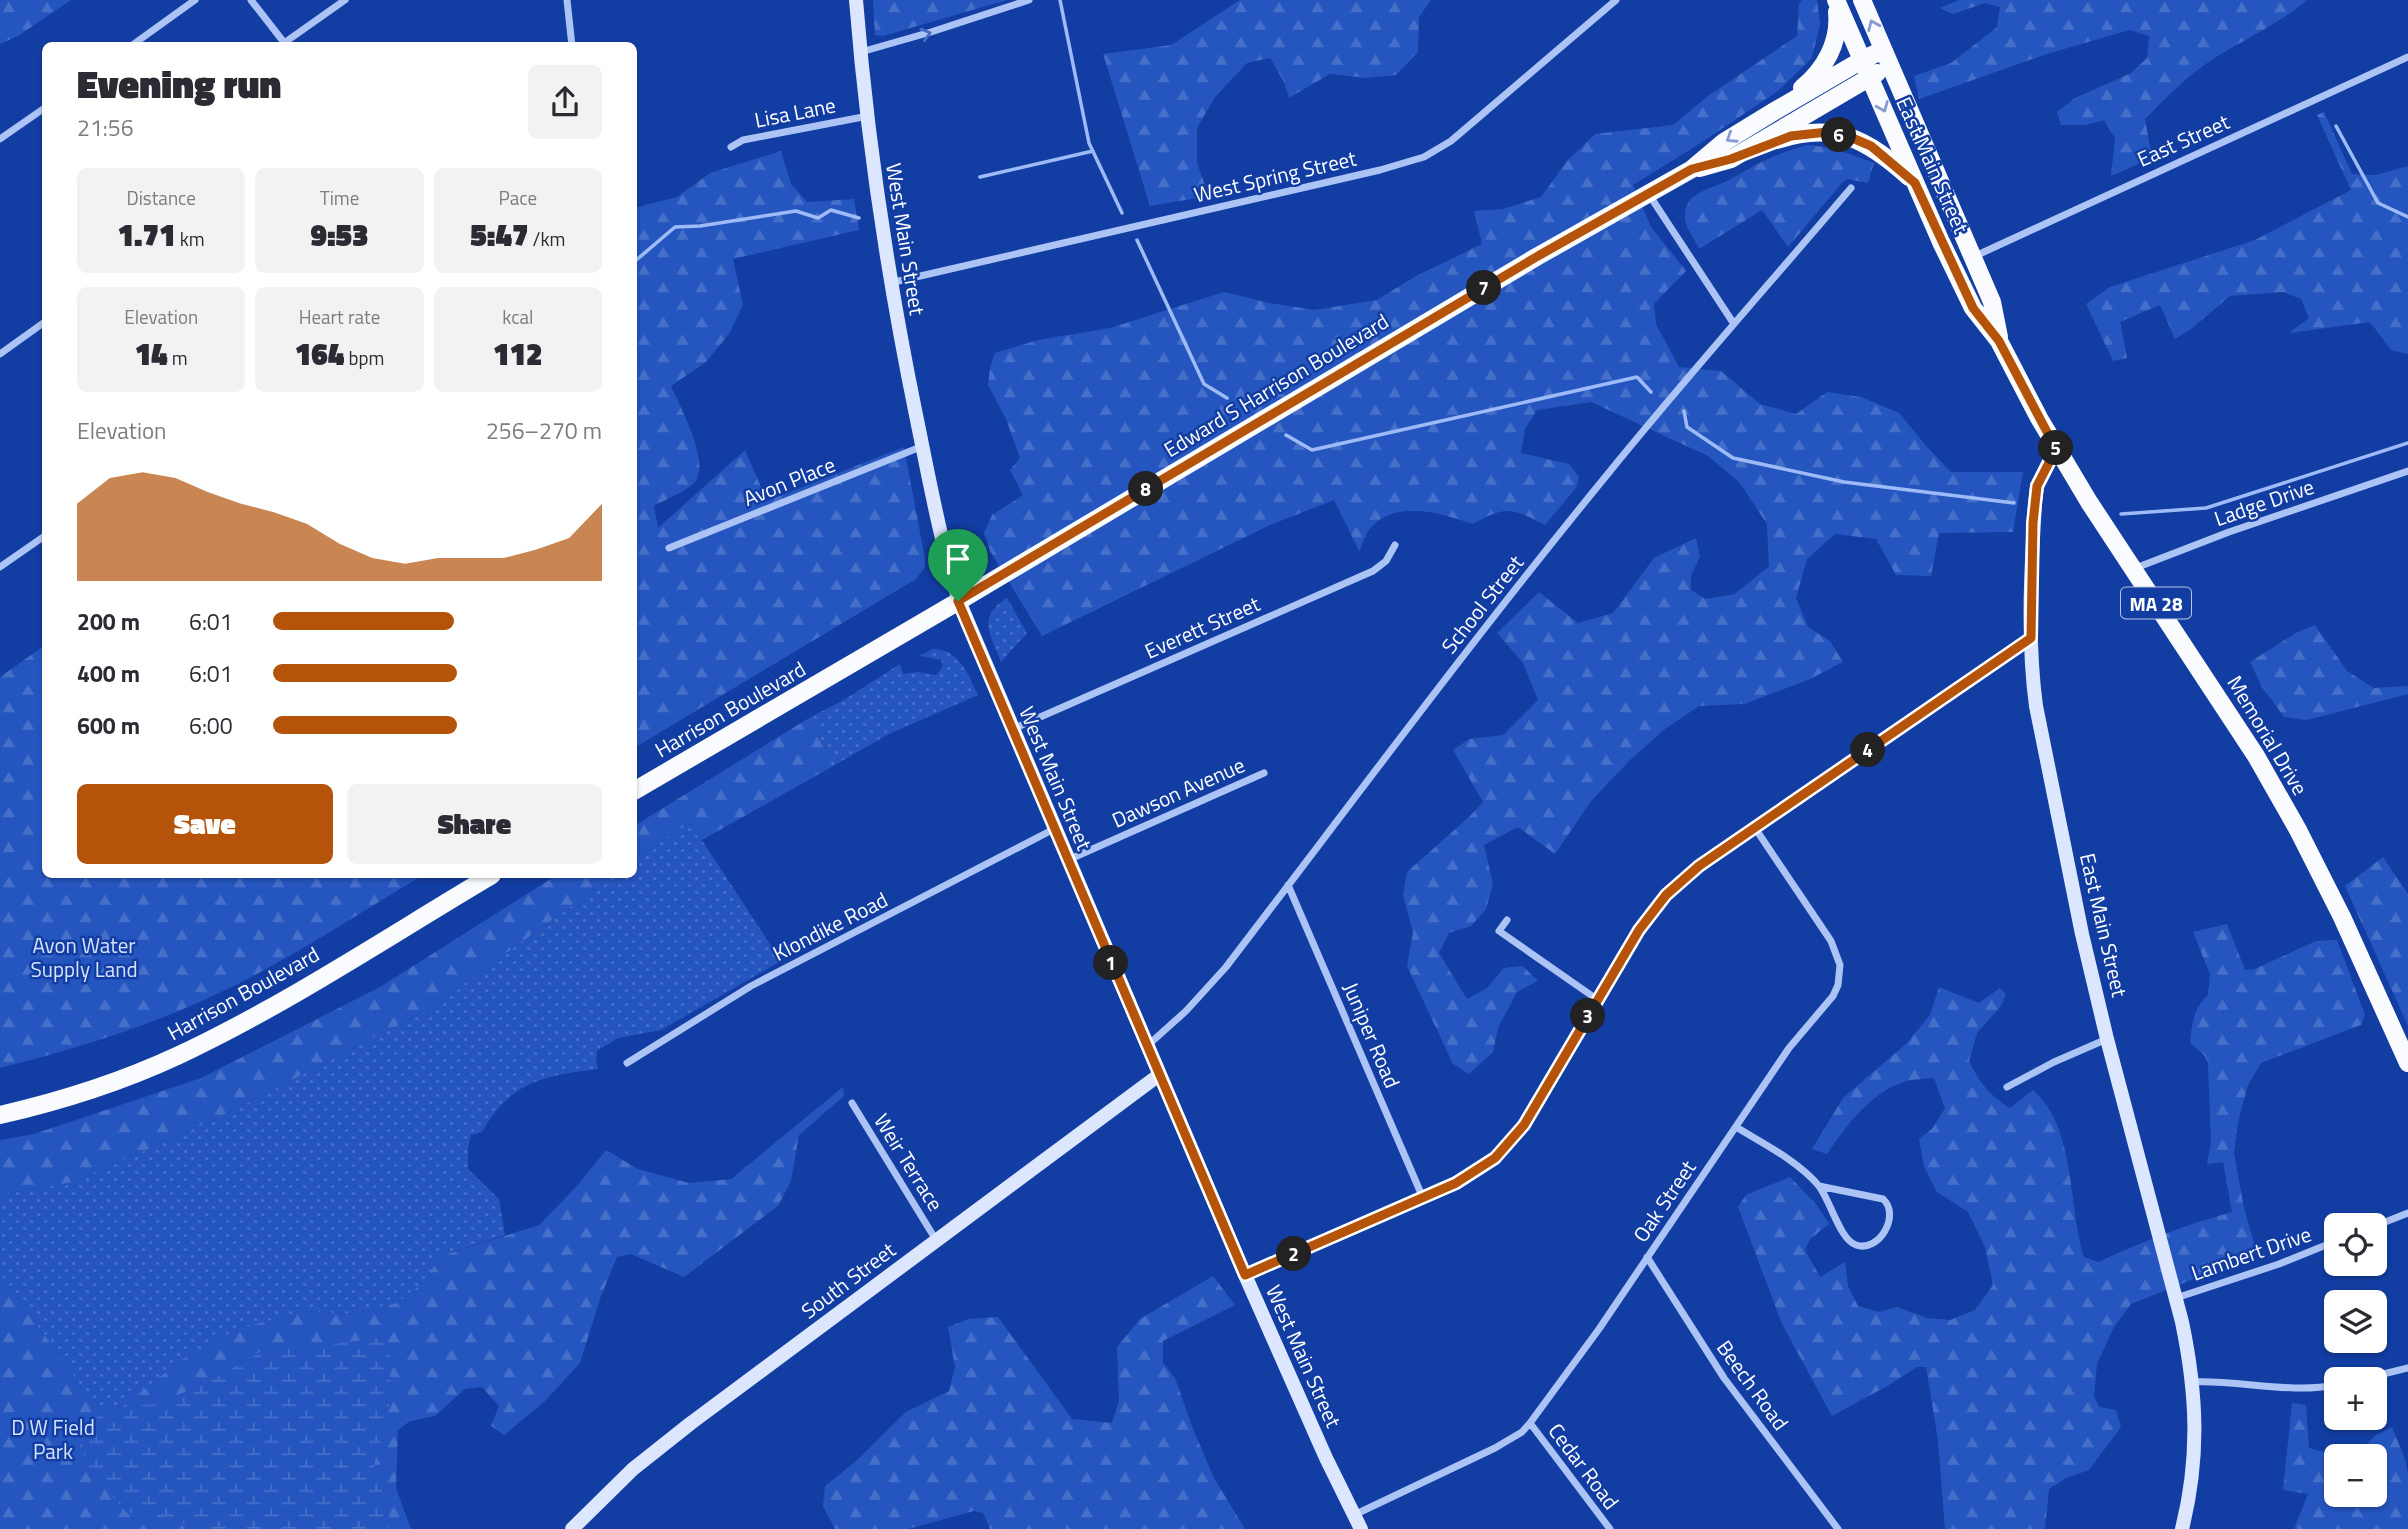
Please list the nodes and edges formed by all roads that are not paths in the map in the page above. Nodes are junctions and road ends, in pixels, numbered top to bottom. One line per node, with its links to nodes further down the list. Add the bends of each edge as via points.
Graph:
1 (194, 0): 10 (street)
2 (251, 0): 11 (street)
3 (345, 0): 12 (street)
4 (567, 0): 13 (street)
5 (856, 0): 15 (main road, West Main Street)
6 (1029, 0): 15 (street, one-way to 6)
7 (1616, 0): 31 (street, West Spring Street, via 1474,123 1424,157)
8 (1862, 0): 14 (main road, East Main Street / MA 28, one-way to 8)
9 (1836, 1): 17 (main road, East Main Street / MA 28); 21 (main road, via 1837,32 1830,54 1810,81)
10 (136, 42)
11 (283, 42)
12 (288, 42)
13 (572, 42)
14 (1883, 50): 17 (main road, Edward S Harrison Boulevard); 18 (main road, East Main Street / MA 28)
15 (860, 52): 22 (main road, West Main Street)
16 (2408, 57): 30 (street, East Street)
17 (1862, 60): 19 (main road, East Main Street / MA 28); 21 (main road, Edward S Harrison Boulevard)
18 (1890, 68): 19 (main road, Edward S Harrison Boulevard); 30 (main road, East Main Street / MA 28)
19 (1869, 77): 25 (main road, Edward S Harrison Boulevard); 27 (main road, East Main Street / MA 28, one-way to 27)
20 (42, 110): 23 (street)
21 (1773, 112): 26 (main road, Edward S Harrison Boulevard, one-way to 26, via 1724,142)
22 (867, 117): 24 (street, Lisa Lane, via 743,140); 31 (main road, West Main Street)
23 (0, 139)
24 (731, 147)
25 (1731, 159): 26 (main road, Edward S Harrison Boulevard); 27 (main road, via 1791,136 1827,132 1871,146)
26 (1692, 169): 29 (main road, Edward S Harrison Boulevard)
27 (1915, 183): 34 (main road, East Main Street / MA 28, via 1973,308)
28 (1851, 188): 33 (street, School Street)
29 (1648, 193): 33 (street); 44 (main road, Edward S Harrison Boulevard)
30 (1973, 257): 34 (main road, East Main Street / MA 28, via 1992,302)
31 (890, 283): 36 (main road, West Main Street)
32 (42, 324): 35 (street)
33 (1734, 324): 54 (street, School Street, via 1504,604)
34 (1999, 341): 37 (main road, East Main Street / MA 28)
35 (0, 354)
36 (923, 446): 41 (street, Avon Place); 44 (main road, West Main Street)
37 (2056, 449): 43 (main road, Memorial Drive / MA 28); 45 (main road, East Main Street, via 2036,494)
38 (2408, 471): 43 (street, Ladge Drive)
39 (42, 538): 42 (street)
40 (1395, 545): 47 (street, Everett Street, via 1373,571)
41 (669, 548)
42 (0, 568)
43 (2133, 569): 60 (main road, Memorial Drive / MA 28, via 2281,799 2359,952)
44 (958, 601): 46 (main road, Edward S Harrison Boulevard); 47 (main road, West Main Street)
45 (2031, 638): 50 (street); 57 (main road, East Main Street, via 2036,706)
46 (849, 666): 49 (main road, Harrison Boulevard)
47 (1013, 729): 51 (main road, West Main Street)
48 (1265, 773): 52 (street, Dawson Avenue)
49 (637, 790)
50 (1755, 828): 56 (street, via 1666,895 1639,930); 65 (street, Oak Street, via 1831,941 1840,974 1833,996 1789,1048)
51 (1054, 829): 52 (main road, West Main Street); 59 (street, Klondike Road, via 751,986)
52 (1068, 860): 58 (main road, West Main Street)
53 (487, 878): 64 (main road, Harrison Boulevard, via 256,1015 175,1057 95,1089)
54 (1288, 886): 58 (street, School Street, via 1209,988); 67 (street, Juniper Road)
55 (1507, 920): 56 (street, via 1499,931)
56 (1598, 1000): 67 (street, via 1510,1143 1477,1172)
57 (2106, 1039): 62 (street); 74 (main road, East Main Street)
58 (1147, 1047): 61 (main road, West Main Street)
59 (626, 1063)
60 (2408, 1063)
61 (1159, 1075): 70 (main road, South Street); 73 (main road, West Main Street)
62 (2007, 1087)
63 (852, 1103): 70 (street, Weir Terrace)
64 (0, 1115)
65 (1736, 1127): 66 (street, via 1794,1163); 72 (street, Oak Street)
66 (1819, 1186): 66 (street, via 1852,1243 1871,1244 1886,1229 1888,1206 1883,1199)
67 (1423, 1198): 73 (street)
68 (2408, 1213): 69 (street)
69 (2387, 1221)
70 (936, 1240): 81 (main road, South Street, via 661,1446)
71 (2324, 1246): 74 (street, Lambert Drive)
72 (1647, 1257): 79 (street, Oak Street); 83 (street, Beech Road, via 1724,1378)
73 (1245, 1275): 80 (main road, West Main Street)
74 (2176, 1298): 77 (main road, East Main Street)
75 (2408, 1368): 76 (street)
76 (2387, 1373)
77 (2193, 1381): 78 (street); 84 (main road, East Main Street, via 2193,1470)
78 (2324, 1386)
79 (1531, 1423): 80 (street, Oak Street, via 1495,1448); 82 (street, Cedar Road)
80 (1357, 1522)
81 (572, 1529)
82 (1609, 1529)
83 (1838, 1529)
84 (2182, 1529)

